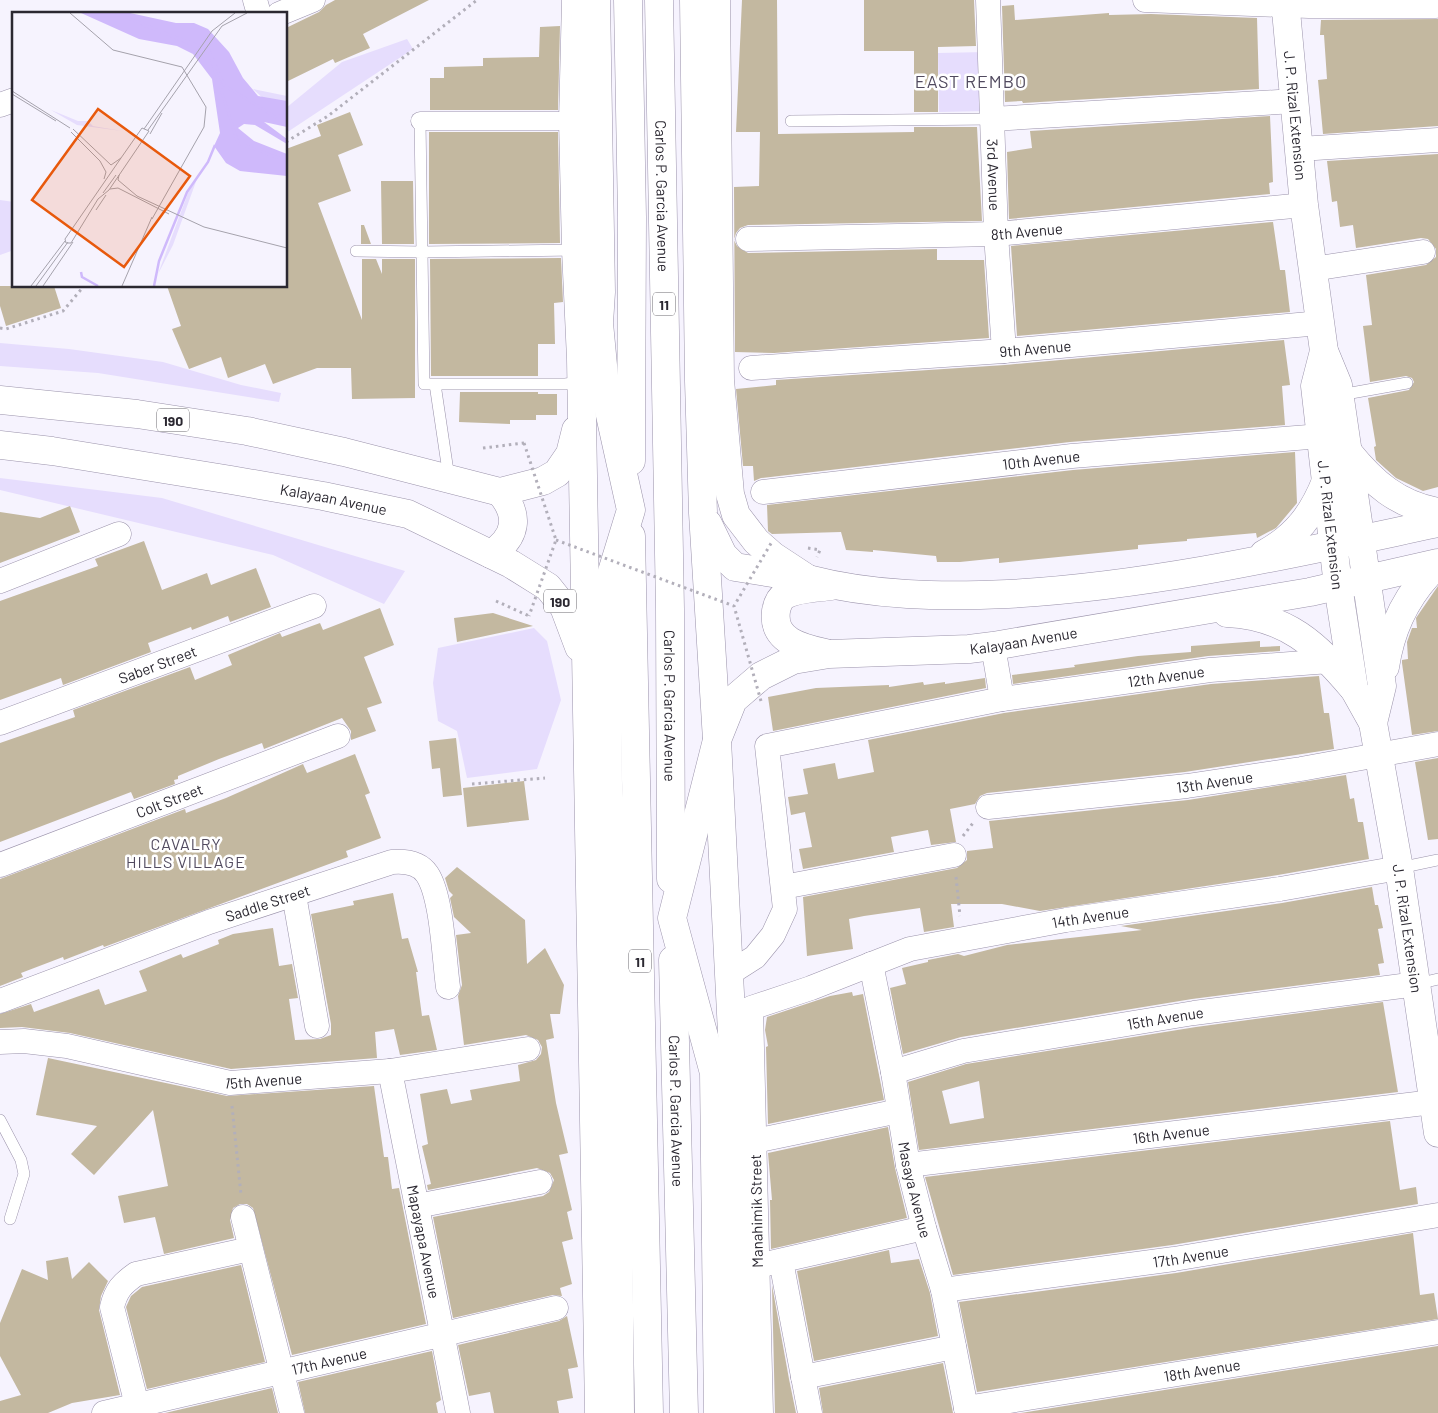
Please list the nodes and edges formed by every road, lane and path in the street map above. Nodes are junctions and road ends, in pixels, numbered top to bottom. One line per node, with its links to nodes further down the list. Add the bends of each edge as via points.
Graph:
1 (314, 0): 13 (street)
2 (477, 0): 22 (path, via 328,116)
3 (576, 0): 19 (main road)
4 (596, 0): 33 (main road)
5 (628, 0): 52 (main road, 11, via 632,227)
6 (659, 0): 97 (main road, Carlos P. Garcia Avenue / 11)
7 (694, 0): 54 (main road)
8 (716, 0): 64 (main road, via 720,380 730,494 736,515 756,541)
9 (988, 0): 17 (street, 3rd Avenue)
10 (1145, 0): 11 (street)
11 (1285, 2): 12 (street); 15 (main road, J. P. Rizal Extension)
12 (1436, 6)
13 (284, 12)
14 (12, 101): 16 (street)
15 (1295, 101): 17 (street); 23 (main road, J. P. Rizal Extension)
16 (0, 105)
17 (992, 119): 20 (lane); 25 (street, 3rd Avenue)
18 (420, 121): 19 (street); 29 (lane)
19 (573, 121): 28 (main road)
20 (791, 121)
21 (1438, 140): 23 (street)
22 (288, 141)
23 (1300, 149): 24 (main road, J. P. Rizal Extension)
24 (1304, 205): 25 (street, 8th Avenue); 31 (main road, J. P. Rizal Extension)
25 (996, 234): 26 (street, 8th Avenue); 36 (street, 3rd Avenue)
26 (748, 239)
27 (356, 250): 29 (lane)
28 (576, 250): 29 (lane); 41 (main road)
29 (422, 252): 40 (lane, via 424,384)
30 (1423, 252): 31 (street)
31 (1313, 269): 34 (main road, J. P. Rizal Extension)
32 (82, 288): 35 (path, via 64,311 6,329)
33 (599, 323): 41 (main road); 52 (main road, via 606,397)
34 (1320, 323): 36 (street, 9th Avenue); 37 (main road, J. P. Rizal Extension)
35 (0, 328)
36 (1004, 351): 38 (street, 9th Avenue)
37 (1324, 351): 42 (main road, J. P. Rizal Extension); 44 (main road, J. P. Rizal Extension, via 1315,386)
38 (751, 368)
39 (1407, 383): 42 (lane)
40 (436, 384): 41 (lane, via 565,384); 48 (lane)
41 (582, 393): 50 (main road, 190, via 570,454 557,473 543,481); 76 (main road)
42 (1340, 395): 47 (main road, J. P. Rizal Extension)
43 (0, 400): 48 (main road, 190, via 137,414 247,431)
44 (1321, 436): 49 (main road, J. P. Rizal Extension); 51 (street, 10th Avenue, via 1072,456)
45 (0, 445): 61 (main road, Kalayaan Avenue / 190, via 231,480 408,514)
46 (483, 448): 57 (path, bridge, via 524,443)
47 (1348, 452): 53 (main road, via 1368,476 1391,494 1417,508); 59 (main road, J. P. Rizal Extension)
48 (449, 478): 50 (main road, 190)
49 (1326, 481): 60 (main road, J. P. Rizal Extension); 62 (main road, via 1311,514 1298,529 1276,547)
50 (500, 492): 61 (main road, via 513,514 513,527 508,539)
51 (762, 492)
52 (630, 510): 88 (main road, via 607,588); 139 (main road, 11)
53 (1438, 512)
54 (703, 513): 64 (main road, via 723,555 735,567); 84 (main road)
55 (1438, 523): 59 (main road)
56 (119, 534): 66 (street)
57 (556, 540): 69 (path, bridge, via 529,616); 71 (path, bridge)
58 (773, 540): 71 (path, bridge)
59 (1360, 540): 60 (main road); 65 (main road, J. P. Rizal Extension)
60 (1333, 545): 62 (main road); 68 (main road, J. P. Rizal Extension)
61 (491, 554): 76 (main road, Kalayaan Avenue / 190, via 548,587 564,607 577,638)
62 (1247, 563): 67 (main road, via 1125,584 1048,592 966,596 903,594)
63 (1438, 563): 65 (main road, Kalayaan Avenue); 77 (main road, via 1415,589 1398,618 1390,640)
64 (808, 579): 67 (main road)
65 (1365, 579): 68 (main road, Kalayaan Avenue); 77 (main road, J. P. Rizal Extension)
66 (0, 581)
67 (835, 586): 74 (main road, via 804,589 784,596 777,605 774,621 781,635 799,647)
68 (1338, 586): 72 (main road, Kalayaan Avenue); 78 (main road, J. P. Rizal Extension)
69 (496, 601)
70 (314, 606): 81 (street, Saber Street)
71 (734, 606): 80 (path, bridge)
72 (1193, 611): 73 (main road, Kalayaan Avenue); 75 (main road, via 1244,615 1276,622 1306,639)
73 (993, 646): 74 (main road, Kalayaan Avenue); 79 (street)
74 (829, 654): 84 (main road, Kalayaan Avenue, via 793,660 761,676 733,700)
75 (1330, 661): 78 (main road); 79 (street, 12th Avenue, via 1210,670)
76 (587, 680): 88 (main road); 137 (main road)
77 (1382, 686): 82 (main road, J. P. Rizal Extension)
78 (1354, 690): 82 (main road, J. P. Rizal Extension)
79 (1002, 699): 95 (street, 12th Avenue, via 767,746)
80 (761, 701)
81 (0, 723)
82 (1373, 723): 86 (main road, J. P. Rizal Extension)
83 (338, 736): 93 (street, Colt Street)
84 (717, 740): 97 (main road); 99 (main road)
85 (1438, 744): 86 (street, 13th Avenue)
86 (1378, 756): 90 (street, 13th Avenue, via 1187,786); 94 (main road, J. P. Rizal Extension)
87 (545, 778): 89 (path)
88 (608, 783): 138 (main road, via 614,873)
89 (472, 784)
90 (988, 807)
91 (954, 855): 95 (street)
92 (1438, 860): 94 (lane, 14th Avenue)
93 (0, 865)
94 (1399, 868): 98 (street, 14th Avenue, via 1066,920 910,949); 100 (main road, J. P. Rizal Extension)
95 (783, 887): 99 (street, via 785,909 773,935 754,957)
96 (294, 895): 101 (street, Saddle Street, via 392,862 415,864 426,872 435,893); 102 (street, Saddle Street, via 209,922); 104 (street)
97 (672, 918): 140 (main road, Carlos P. Garcia Avenue / 11); 141 (main road, via 714,1073)
98 (871, 964): 103 (street, 14th Avenue); 108 (street, Masaya Avenue)
99 (730, 973): 142 (main road, via 736,1112)
100 (1427, 982): 108 (street, 15th Avenue, via 1194,1013 963,1051); 110 (main road, J. P. Rizal Extension)
101 (448, 987)
102 (0, 1001)
103 (751, 1008): 114 (street, Manahimik Street)
104 (317, 1026)
105 (0, 1042): 109 (street, 15th Avenue, via 67,1046)
106 (528, 1049): 107 (street, 15th Avenue)
107 (390, 1071): 109 (street, 15th Avenue); 117 (street, Mapayapa Avenue)
108 (893, 1072): 111 (street, Masaya Avenue)
109 (230, 1083): 119 (path)
110 (1433, 1102): 113 (main road, J. P. Rizal Extension); 115 (street, 16th Avenue)
111 (899, 1111): 114 (street); 115 (street, Masaya Avenue)
112 (0, 1120): 120 (lane, via 24,1174)
113 (1438, 1133)
114 (755, 1141): 124 (street, Manahimik Street)
115 (908, 1165): 121 (street, Masaya Avenue)
116 (540, 1182): 117 (street)
117 (417, 1206): 128 (street, Mapayapa Avenue)
118 (1438, 1214): 125 (street, 17th Avenue, via 1174,1259)
119 (243, 1217): 122 (street)
120 (10, 1219)
121 (924, 1228): 123 (street); 125 (street, Masaya Avenue)
122 (250, 1249): 130 (street); 132 (street, via 136,1274 116,1292 112,1307)
123 (781, 1261): 124 (street); 131 (street)
124 (757, 1266): 143 (street, Manahimik Street)
125 (943, 1290): 129 (street, Masaya Avenue)
126 (556, 1308): 128 (street, 17th Avenue)
127 (1438, 1332): 133 (street, 18th Avenue)
128 (443, 1334): 130 (street, 17th Avenue); 136 (street, Mapayapa Avenue)
129 (954, 1347): 131 (street); 133 (street, Masaya Avenue)
130 (281, 1372): 132 (street, 17th Avenue); 135 (street)
131 (803, 1378): 144 (street)
132 (138, 1409): 134 (street, 17th Avenue)
133 (966, 1410)
134 (104, 1413)
135 (292, 1413)
136 (458, 1413)
137 (599, 1413)
138 (620, 1413)
139 (649, 1413)
140 (684, 1413)
141 (718, 1413)
142 (738, 1413)
143 (760, 1413)
144 (810, 1413)

